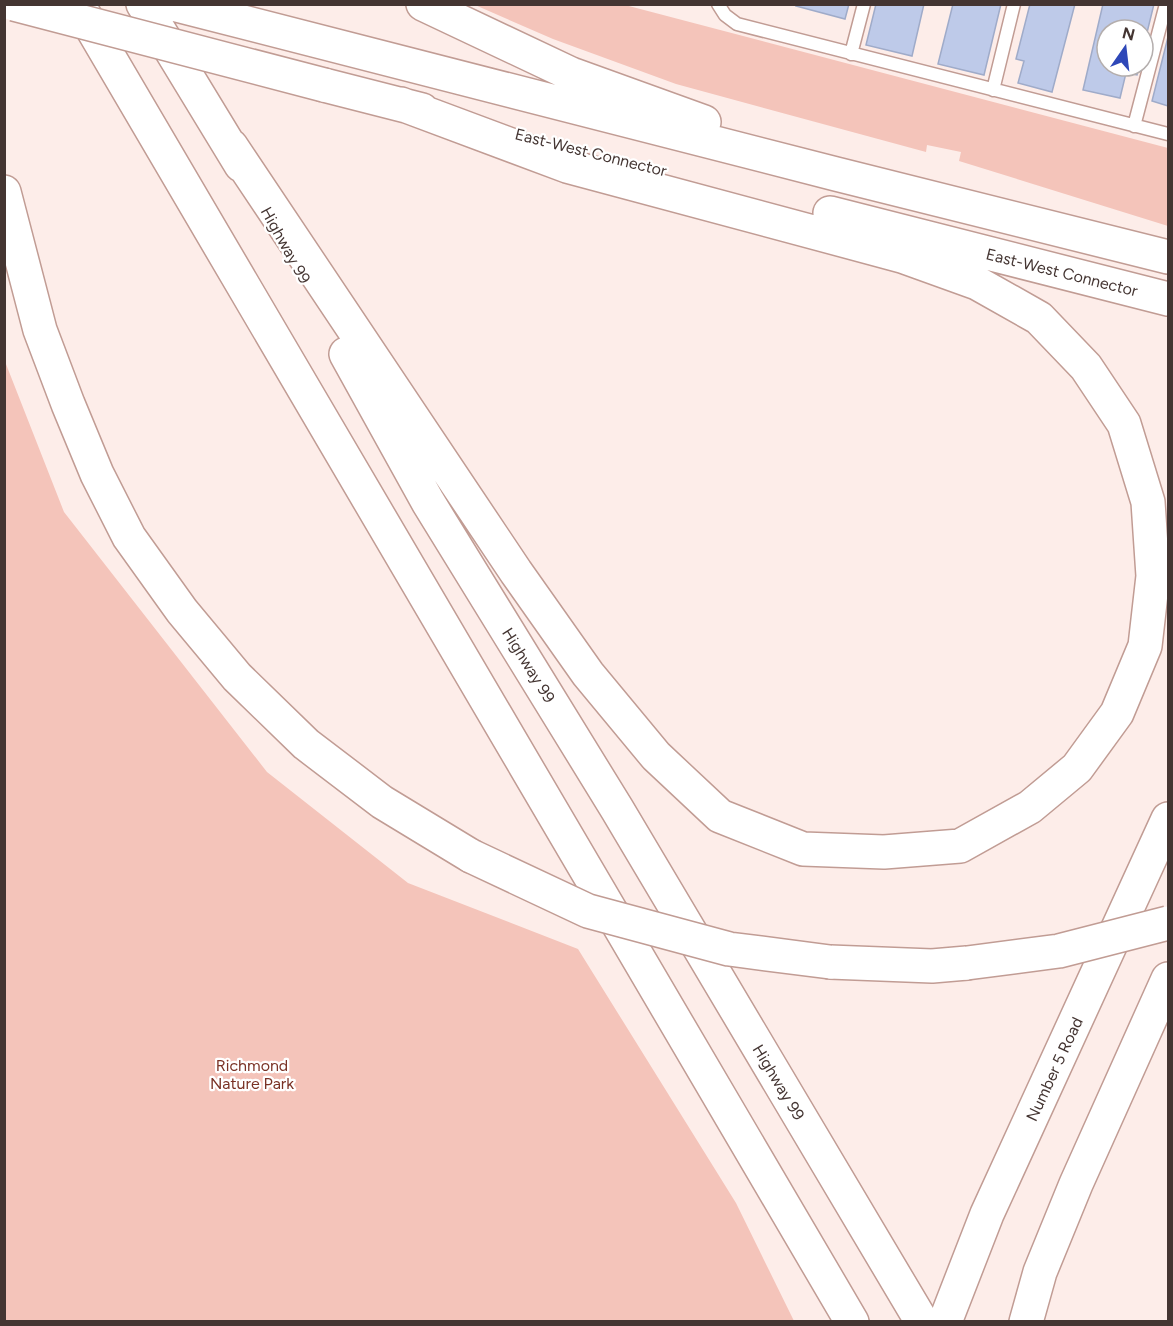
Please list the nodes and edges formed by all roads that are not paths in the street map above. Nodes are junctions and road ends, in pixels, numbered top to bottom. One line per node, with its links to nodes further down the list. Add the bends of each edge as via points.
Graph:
1 (14, 4): 12 (main road, East-West Connector, bridge)
2 (78, 4): 23 (main road)
3 (143, 4): 15 (main road, Highway 99)
4 (173, 4): 16 (main road)
5 (423, 4): 16 (main road, via 571,74)
6 (718, 4): 10 (lane, via 737,24)
7 (864, 4): 10 (lane)
8 (1014, 4): 11 (lane)
9 (1166, 4): 13 (lane)
10 (851, 54): 11 (lane)
11 (993, 90): 13 (lane)
12 (401, 104): 15 (main road, via 567,166 902,256 977,283 1039,318 1086,367 1124,424 1148,502 1154,576 1145,646 1117,713 1077,768 1030,807 960,846 884,852 803,849 720,816 656,756 588,674); 19 (main road, East-West Connector)
13 (1134, 126): 14 (lane)
14 (1168, 134)
15 (231, 146): 24 (main road, Highway 99, via 429,502)
16 (836, 174): 18 (main road)
17 (4, 192): 21 (main road, bridge, via 40,330 97,474 129,537 182,611 237,677 306,744 382,802 471,856 588,911 729,949 830,962 932,966 1059,951)
18 (1168, 257)
19 (1168, 299)
20 (1168, 819): 25 (main road, Number 5 Road, via 987,1214)
21 (1168, 923)
22 (1168, 979): 26 (main road, via 1076,1184 1040,1272)
23 (852, 1322)
24 (922, 1322)
25 (945, 1322)
26 (1026, 1322)

